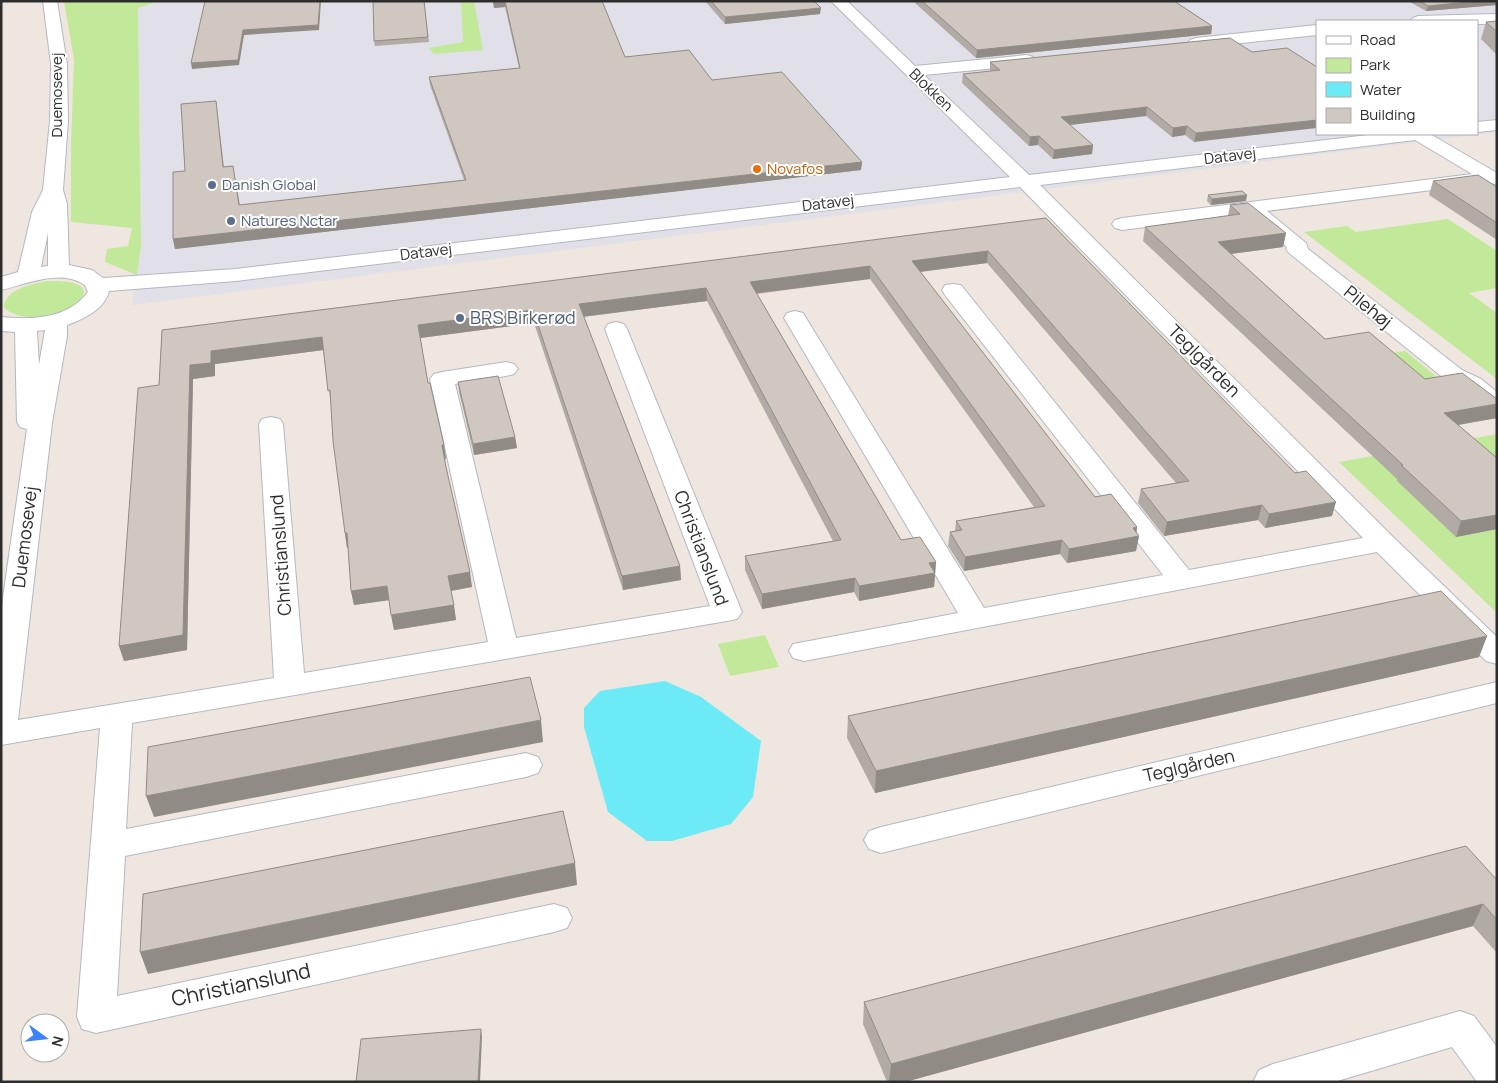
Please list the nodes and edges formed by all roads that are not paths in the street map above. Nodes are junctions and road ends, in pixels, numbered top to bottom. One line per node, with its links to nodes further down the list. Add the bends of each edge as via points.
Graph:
1 (50, 1): 15 (street, Duemosevej, via 59,64 60,121)
2 (838, 1): 8 (street, Blokken)
3 (1497, 19): 4 (street)
4 (1458, 20)
5 (1316, 30): 6 (street)
6 (1183, 44)
7 (1046, 58): 8 (street)
8 (912, 71): 14 (street, Blokken)
9 (1497, 125): 10 (street)
10 (1478, 127)
11 (1410, 135): 14 (street, Datavej)
12 (1421, 135): 13 (street)
13 (1493, 179): 16 (street)
14 (1024, 180): 22 (street, Datavej, via 236,275 130,295); 32 (street, Teglgården)
15 (53, 190): 18 (street, Duemosevej, via 58,204); 19 (street, Duemosevej, via 43,205 33,262)
16 (1250, 207): 17 (street); 29 (street, Pilehøj, via 1351,294 1454,375 1473,384)
17 (1122, 224)
18 (59, 272): 19 (street); 22 (street, via 89,277)
19 (27, 276): 20 (street)
20 (1, 284)
21 (953, 290): 33 (street)
22 (93, 295): 24 (street, Datavej, via 78,312)
23 (795, 318): 34 (street)
24 (56, 320): 26 (street, Datavej); 31 (street, Duemosevej)
25 (1, 324): 26 (street, Datavej)
26 (26, 326): 31 (street, Duemosevej, via 29,422)
27 (616, 329): 35 (street, Christianslund, via 727,612)
28 (506, 368): 35 (street, via 442,378)
29 (1497, 404)
30 (271, 424): 38 (street, Christianslund)
31 (39, 429): 41 (street, Duemosevej)
32 (1383, 543): 33 (street); 37 (street, Teglgården)
33 (1183, 580): 34 (street)
34 (976, 619): 36 (street)
35 (504, 650): 38 (street, Christianslund)
36 (804, 651)
37 (1497, 654)
38 (290, 686): 40 (street, Christianslund)
39 (1497, 692): 44 (street, Teglgården)
40 (116, 714): 42 (street, Christianslund); 45 (street, Christianslund)
41 (1, 728)
42 (1, 734)
43 (526, 765): 45 (street)
44 (881, 840)
45 (108, 846): 46 (street, Christianslund, via 96,1016)
46 (554, 918)
47 (1497, 1078): 48 (street, via 1460,1028)
48 (1273, 1082)

